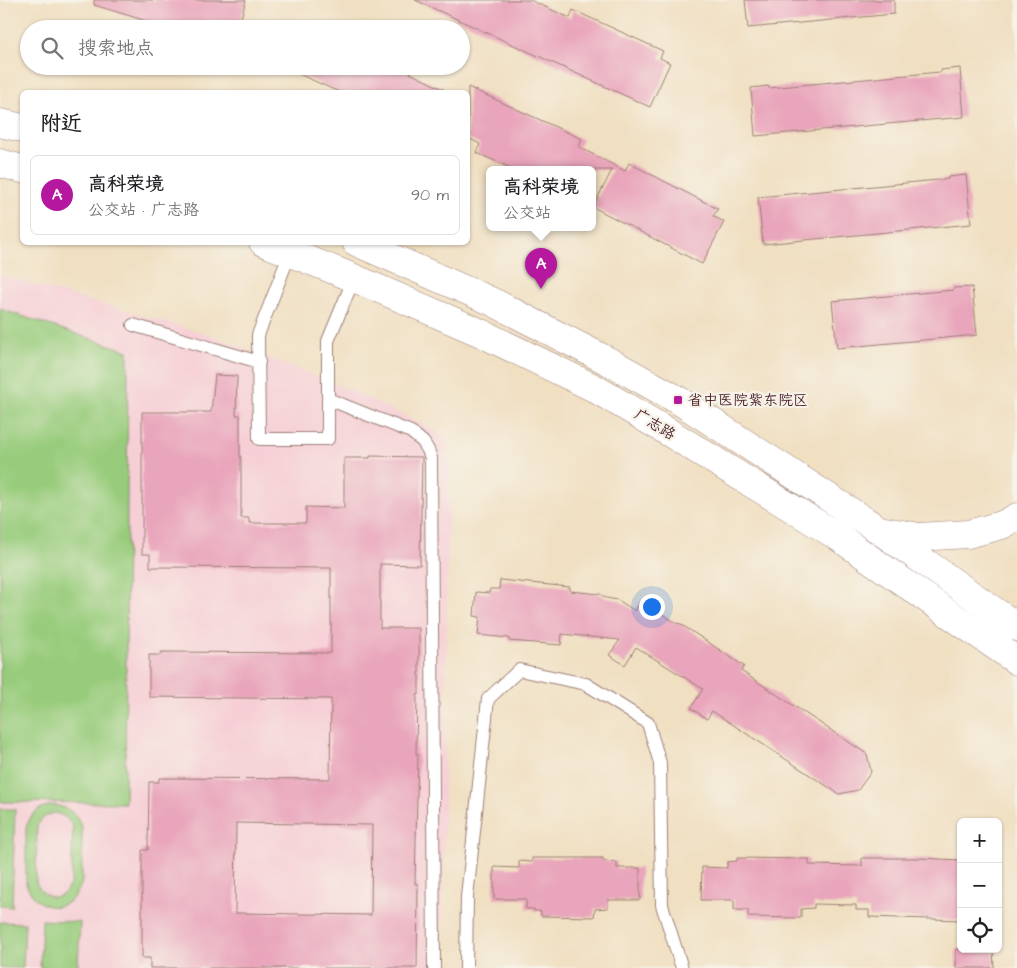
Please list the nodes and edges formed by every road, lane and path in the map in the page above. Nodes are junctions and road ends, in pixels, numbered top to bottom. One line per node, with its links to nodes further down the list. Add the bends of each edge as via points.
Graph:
1 (0, 123): 2 (street)
2 (20, 128)
3 (0, 163): 4 (street)
4 (20, 168)
5 (270, 245): 7 (street, 广志路)
6 (363, 245): 13 (street, 广志路, via 493,302 610,362 678,400)
7 (290, 253): 8 (street, 广志路); 10 (lane, via 258,334)
8 (354, 278): 11 (lane, via 328,341); 15 (street, 广志路, via 594,388 837,536)
9 (133, 325): 10 (lane)
10 (259, 362): 11 (lane, via 259,439 328,439)
11 (328, 399): 16 (lane, via 411,432 424,442 431,458)
12 (1017, 517): 13 (street, via 1002,525 968,534 919,536)
13 (878, 530): 14 (street, 广志路)
14 (1017, 627)
15 (1017, 661)
16 (434, 968)
17 (466, 968): 18 (lane, via 467,897 488,698 519,670 586,684 648,723 660,764 662,905)
18 (682, 968)

